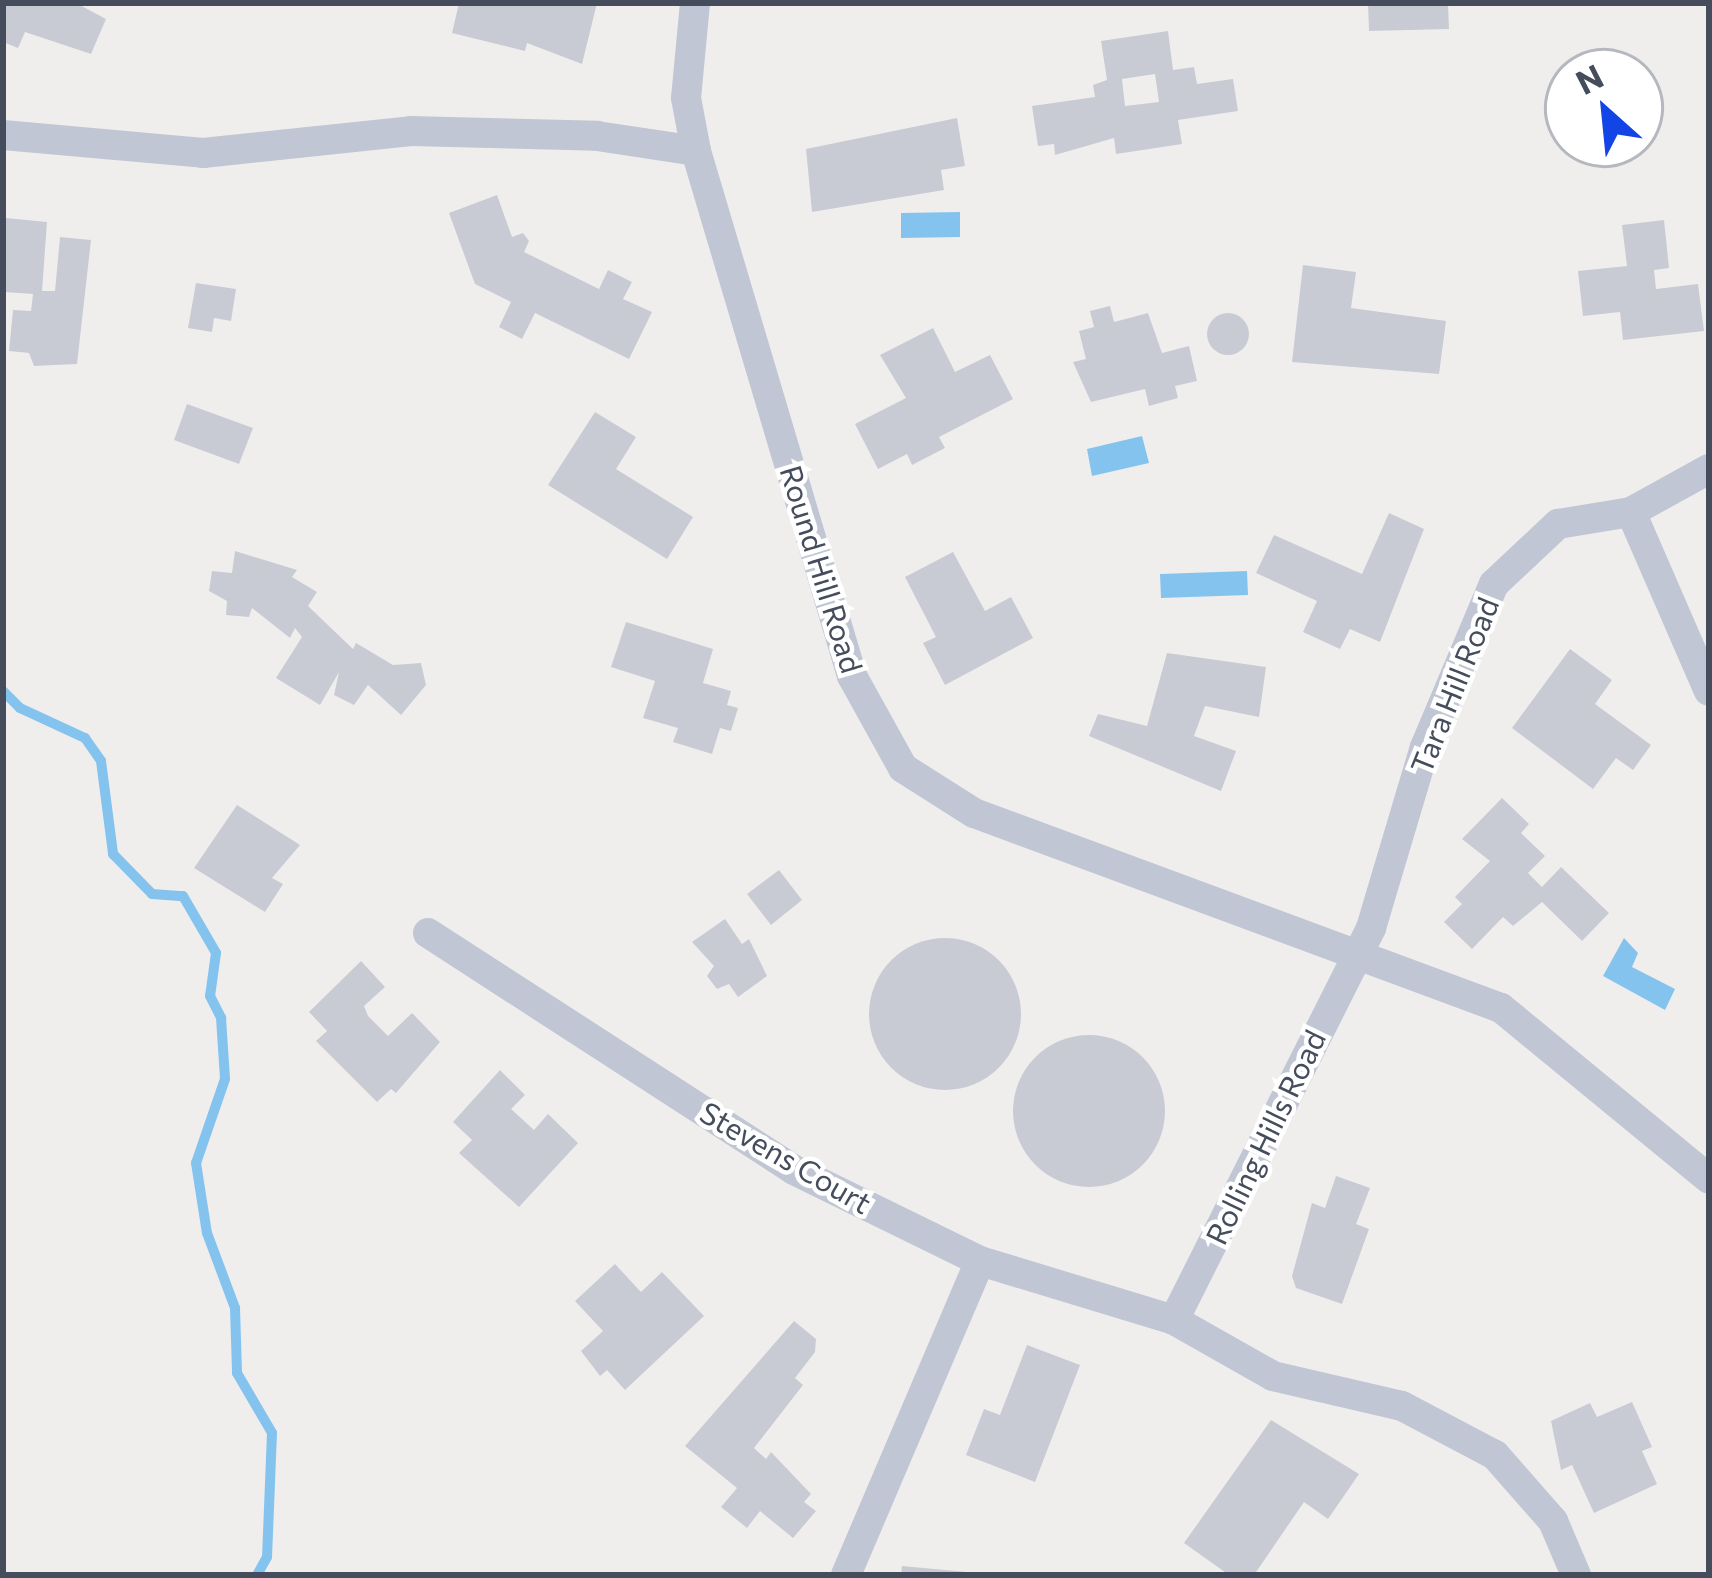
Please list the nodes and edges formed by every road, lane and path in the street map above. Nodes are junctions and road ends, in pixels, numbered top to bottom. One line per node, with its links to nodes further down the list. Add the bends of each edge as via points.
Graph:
1 (694, 3): 3 (street, Round Hill Road, via 686,98)
2 (3, 135): 3 (street, via 203,153 411,131 597,136)
3 (696, 152): 8 (street, Round Hill Road, via 852,676 902,769 974,814)
4 (1709, 470): 5 (street, Tara Hill Road)
5 (1631, 512): 6 (street); 8 (street, Tara Hill Road, via 1558,524 1494,584 1461,651 1371,928)
6 (1709, 692)
7 (428, 933): 10 (street, Stevens Court, via 794,1170)
8 (1354, 954): 9 (street, Round Hill Road, via 1501,1008); 11 (street, Rolling Hills Road)
9 (1709, 1179)
10 (980, 1261): 11 (street, Stevens Court); 12 (street)
11 (1174, 1320): 13 (street, Stevens Court, via 1273,1376 1402,1406 1495,1454 1553,1521)
12 (846, 1575)
13 (1576, 1575)

